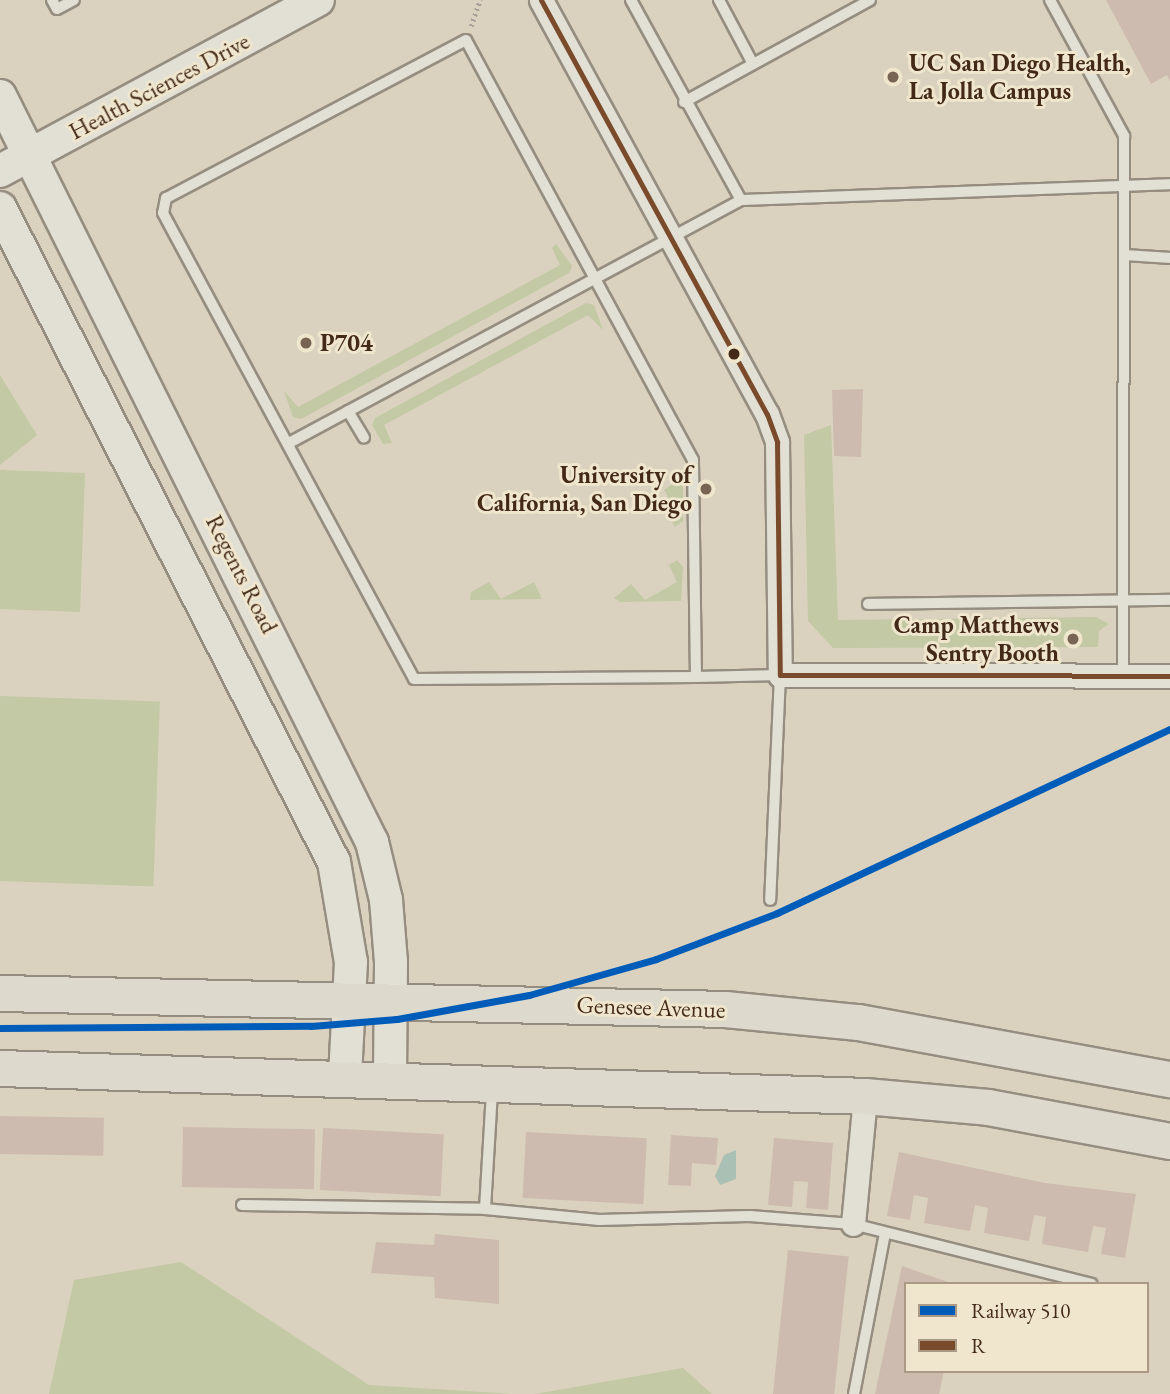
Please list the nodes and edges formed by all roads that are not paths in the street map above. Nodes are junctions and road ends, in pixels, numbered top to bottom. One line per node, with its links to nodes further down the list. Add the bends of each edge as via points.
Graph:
1 (52, 0): 2 (lane, via 57,9)
2 (74, 0)
3 (318, 0): 12 (main road, Health Sciences Drive)
4 (541, 0): 18 (street)
5 (631, 0): 11 (lane)
6 (719, 0): 9 (lane)
7 (870, 0): 9 (lane)
8 (1051, 0): 15 (lane, via 1124,136)
9 (753, 64): 11 (lane)
10 (0, 96): 12 (main road, Regents Road)
11 (684, 102): 16 (lane)
12 (29, 155): 13 (main road, Health Sciences Drive); 35 (main road, Regents Road, via 352,793 372,842 386,900)
13 (0, 171)
14 (1170, 184): 15 (lane)
15 (1127, 188): 16 (lane); 19 (lane)
16 (741, 200): 18 (lane)
17 (0, 208): 34 (main road, Regents Road, via 334,862 351,961)
18 (671, 237): 21 (lane); 28 (street, via 777,442)
19 (1126, 255): 20 (lane); 26 (lane)
20 (1170, 258)
21 (595, 278): 22 (lane); 24 (lane, via 467,40 166,198 163,213); 31 (lane, via 694,464)
22 (348, 411): 23 (lane); 24 (lane)
23 (364, 438)
24 (289, 443): 31 (lane, via 414,680)
25 (1170, 600): 26 (lane)
26 (1122, 601): 27 (lane); 29 (lane)
27 (868, 604)
28 (780, 675): 29 (street); 31 (lane); 32 (lane)
29 (1123, 675): 30 (street)
30 (1170, 676)
31 (696, 677)
32 (770, 900)
33 (0, 993): 34 (main road, Genesee Avenue)
34 (347, 999): 35 (main road, Genesee Avenue); 37 (main road, Regents Road)
35 (392, 1001): 38 (main road, Regents Road); 39 (main road, Genesee Avenue, via 725,1009 845,1020)
36 (0, 1069): 37 (main road)
37 (345, 1075): 38 (main road)
38 (390, 1078): 40 (main road)
39 (1170, 1079)
40 (493, 1080): 41 (main road); 44 (lane)
41 (865, 1096): 42 (main road, via 1051,1116); 45 (street)
42 (1170, 1141)
43 (242, 1205): 44 (lane)
44 (485, 1209): 45 (lane, via 599,1220 692,1214)
45 (853, 1224): 46 (lane)
46 (885, 1233): 47 (lane); 48 (lane)
47 (1084, 1282)
48 (854, 1394)

